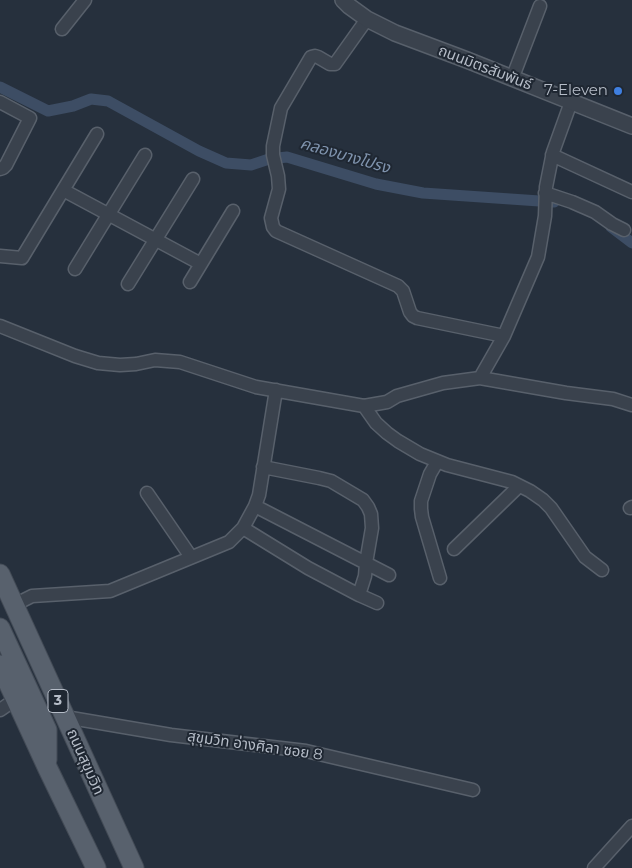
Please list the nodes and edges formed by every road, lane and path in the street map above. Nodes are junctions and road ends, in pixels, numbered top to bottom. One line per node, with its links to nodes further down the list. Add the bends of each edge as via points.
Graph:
1 (86, 0): 5 (street)
2 (343, 0): 4 (street, ถนนมิตรสัมพันธ์)
3 (540, 6): 6 (street)
4 (366, 19): 6 (street, ถนนมิตรสัมพันธ์); 28 (street, via 336,64 328,64 314,56 310,58 281,108 273,146 279,189 272,218 273,228 398,286 404,293 410,312 417,318)
5 (62, 29)
6 (512, 79): 8 (street, ถนนมิตรสัมพันธ์)
7 (0, 102): 13 (street, via 30,118 6,165)
8 (571, 102): 9 (street, ถนนมิตรสัมพันธ์); 12 (street)
9 (632, 126)
10 (98, 134): 15 (street)
11 (145, 155): 19 (street)
12 (552, 155): 16 (street); 17 (street)
13 (0, 169)
14 (193, 179): 21 (street)
15 (63, 190): 19 (street); 22 (street, via 22,258)
16 (632, 192)
17 (545, 195): 20 (street, via 572,202); 28 (street, via 538,257)
18 (233, 211): 23 (street)
19 (109, 214): 21 (street); 24 (street)
20 (624, 230)
21 (155, 240): 23 (street); 26 (street)
22 (0, 256)
23 (201, 264): 25 (street)
24 (75, 269)
25 (190, 282)
26 (128, 284)
27 (0, 326): 30 (street, via 98,362 120,365 155,360 180,362 256,387)
28 (504, 336): 29 (street)
29 (480, 378): 31 (street, via 612,398); 32 (street, via 443,383 387,402)
30 (276, 390): 32 (street); 34 (street)
31 (632, 405)
32 (364, 406): 33 (street, via 376,423 398,442)
33 (437, 462): 35 (street); 45 (street, via 430,474 421,509)
34 (263, 467): 37 (street); 41 (street, via 331,481 363,500 371,514 372,528)
35 (519, 486): 39 (street); 42 (street, via 551,508 585,557)
36 (147, 493): 40 (street)
37 (255, 506): 38 (street); 41 (street)
38 (243, 528): 40 (street, via 229,542); 46 (street, via 308,568)
39 (454, 549)
40 (191, 556): 48 (street, via 110,591 32,596)
41 (366, 563): 44 (street); 46 (street)
42 (602, 570)
43 (0, 574): 48 (main road, ถนนสุขุมวิท / 3)
44 (389, 575)
45 (440, 578)
46 (359, 594): 47 (street)
47 (378, 603)
48 (14, 605): 53 (main road, ถนนสุขุมวิท / 3)
49 (0, 628): 54 (main road, via 47,730)
50 (0, 665): 51 (main road)
51 (16, 699): 52 (street); 54 (main road)
52 (0, 710)
53 (65, 717): 55 (street, สุขุมวิท อ่างศิลา ซอย 8, via 171,735 306,750); 58 (main road, ถนนสุขุมวิท / 3)
54 (48, 769): 57 (main road)
55 (473, 790)
56 (632, 826): 59 (street)
57 (96, 868)
58 (134, 868)
59 (594, 868)

